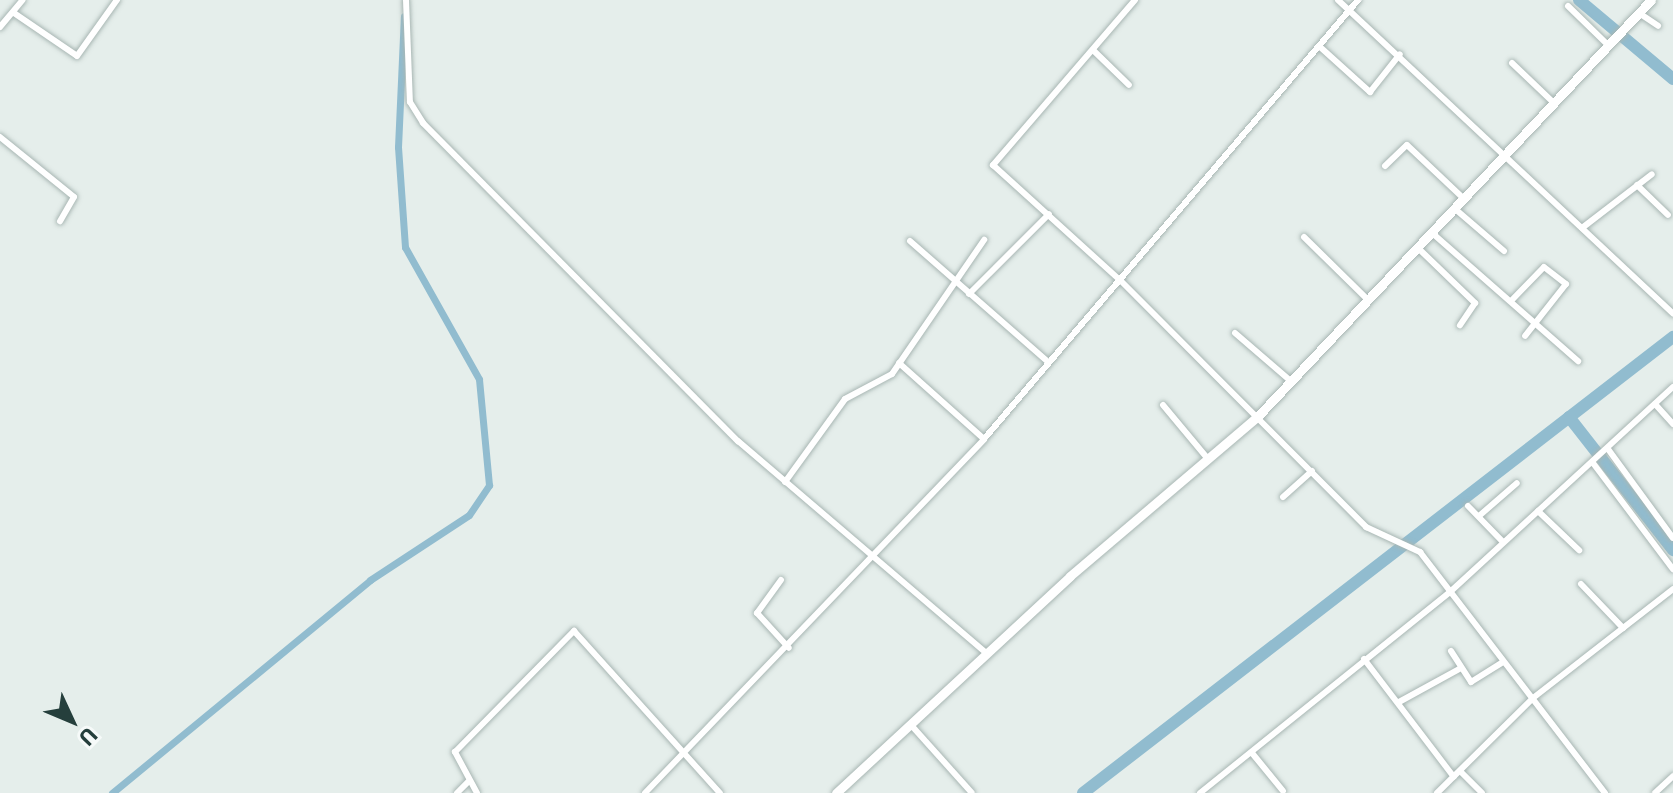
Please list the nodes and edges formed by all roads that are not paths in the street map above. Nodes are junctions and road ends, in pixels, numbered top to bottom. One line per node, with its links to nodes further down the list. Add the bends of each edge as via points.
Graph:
1 (23, 0): 10 (street)
2 (117, 0): 10 (street, via 77,56)
3 (406, 0): 62 (street, via 413,111)
4 (1135, 0): 16 (street)
5 (1338, 0): 9 (street)
6 (1358, 0): 9 (street)
7 (1651, 0): 11 (street)
8 (1568, 6): 14 (street)
9 (1351, 8): 15 (street); 17 (street)
10 (14, 13): 13 (street)
11 (1639, 13): 12 (street); 14 (street)
12 (1658, 26)
13 (0, 27)
14 (1609, 44): 20 (street)
15 (1319, 46): 17 (street, via 1370,92); 39 (street)
16 (1093, 50): 19 (street); 28 (street, via 992,163)
17 (1400, 54): 22 (street)
18 (1512, 63): 20 (street)
19 (1129, 85)
20 (1553, 102): 22 (street)
21 (0, 137): 30 (street, via 74,197)
22 (1505, 153): 26 (street); 31 (street)
23 (1385, 166): 26 (street, via 1407,145)
24 (1652, 174): 25 (street)
25 (1637, 185): 29 (street); 31 (street)
26 (1463, 198): 27 (street)
27 (1454, 208): 32 (street); 37 (street)
28 (1049, 214): 39 (street); 40 (street)
29 (1668, 215)
30 (60, 221)
31 (1582, 228): 43 (street)
32 (1431, 232): 36 (street); 42 (street)
33 (1304, 237): 41 (street)
34 (984, 240): 38 (street)
35 (910, 241): 38 (street)
36 (1417, 247): 41 (street); 45 (street, via 1473,299 1474,310)
37 (1504, 251)
38 (954, 280): 40 (street); 50 (street)
39 (1120, 280): 49 (street); 55 (street)
40 (969, 294): 49 (street)
41 (1368, 300): 51 (street)
42 (1511, 301): 44 (street); 44 (street, via 1544,267 1555,274 1565,290)
43 (1673, 314)
44 (1536, 323): 47 (street); 48 (street)
45 (1460, 325)
46 (1235, 333): 51 (street)
47 (1525, 336)
48 (1578, 361)
49 (1048, 362): 57 (street)
50 (899, 363): 57 (street); 62 (street, via 883,383 845,399)
51 (1292, 382): 55 (street)
52 (1673, 387): 53 (street)
53 (1655, 404): 56 (street); 58 (street)
54 (1163, 405): 59 (street)
55 (1258, 416): 59 (street); 61 (street)
56 (1673, 424)
57 (984, 439): 71 (street)
58 (1608, 450): 60 (street); 68 (street)
59 (1208, 459): 80 (street)
60 (1595, 462): 66 (street); 72 (street)
61 (1312, 471): 64 (street); 76 (street, via 1380,537 1409,546)
62 (785, 482): 71 (street)
63 (1517, 483): 67 (street)
64 (1283, 497)
65 (1468, 506): 67 (street)
66 (1538, 511): 69 (street); 70 (street)
67 (1479, 516): 69 (street)
68 (1673, 538)
69 (1503, 542): 76 (street)
70 (1579, 550)
71 (873, 558): 78 (street); 80 (street)
72 (1673, 569)
73 (781, 580): 78 (street, via 757,613)
74 (1581, 584): 77 (street)
75 (1673, 589): 77 (street)
76 (1450, 592): 81 (street); 82 (street)
77 (1623, 628): 84 (street)
78 (789, 648): 88 (street)
79 (1451, 651): 83 (street)
80 (986, 653): 86 (street)
81 (1364, 659): 85 (street); 87 (street)
82 (1503, 662): 83 (street, via 1474,683); 84 (street)
83 (1461, 668): 85 (street)
84 (1533, 698): 89 (street); 103 (street)
85 (1399, 702): 91 (street)
86 (911, 725): 98 (street); 99 (street)
87 (1252, 753): 93 (street); 100 (street)
88 (681, 757): 92 (street, via 574,631 456,749); 96 (street); 97 (street)
89 (1460, 771): 91 (street); 102 (street)
90 (1673, 776): 104 (street)
91 (1454, 777): 101 (street)
92 (468, 782): 94 (street); 95 (street)
93 (1283, 791)
94 (457, 793)
95 (477, 793)
96 (645, 793)
97 (720, 793)
98 (836, 793)
99 (972, 793)
100 (1200, 793)
101 (1437, 793)
102 (1482, 793)
103 (1605, 793)
104 (1655, 793)

